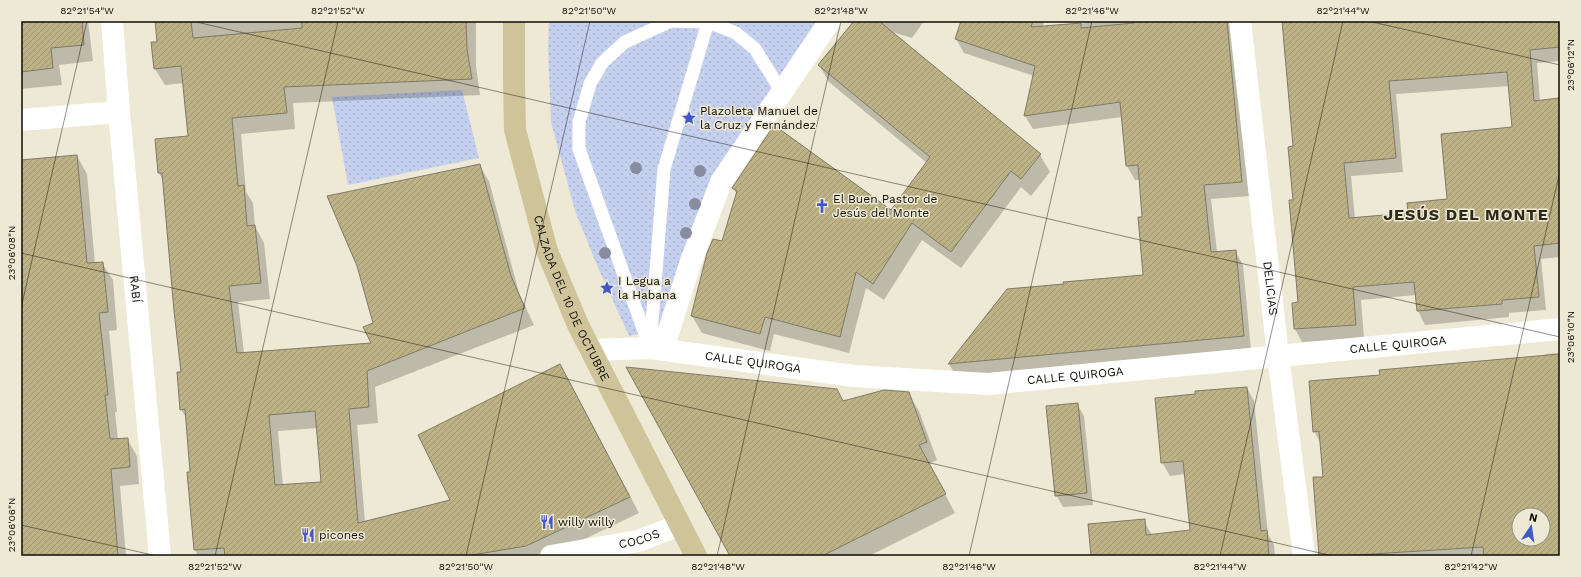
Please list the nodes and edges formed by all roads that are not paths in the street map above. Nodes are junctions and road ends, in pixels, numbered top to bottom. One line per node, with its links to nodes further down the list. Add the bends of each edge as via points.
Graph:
1 (112, 21): 8 (street, RABÍ)
2 (514, 21): 12 (main road, CALZADA DEL 10 DE OCTUBRE, via 516,130 547,251)
3 (671, 21): 6 (lane); 11 (lane, via 625,42 602,63 590,84 580,122 579,149)
4 (830, 21): 7 (street)
5 (1240, 21): 13 (street, DELICIAS)
6 (708, 22): 7 (lane, via 736,32 755,49); 11 (lane, via 664,169)
7 (782, 92): 11 (street, via 721,182)
8 (119, 112): 9 (street); 15 (street, RABÍ)
9 (21, 120)
10 (1560, 329): 13 (street, CALLE QUIROGA)
11 (656, 348): 12 (street, CALLE QUIROGA); 13 (street, CALLE QUIROGA, via 854,376 988,384)
12 (590, 350): 14 (main road, CALZADA DEL 10 DE OCTUBRE)
13 (1278, 355): 18 (street, DELICIAS)
14 (680, 525): 16 (street, COCOS, via 638,541); 17 (main road, CALZADA DEL 10 DE OCTUBRE)
15 (160, 556)
16 (550, 556)
17 (696, 556)
18 (1304, 556)

